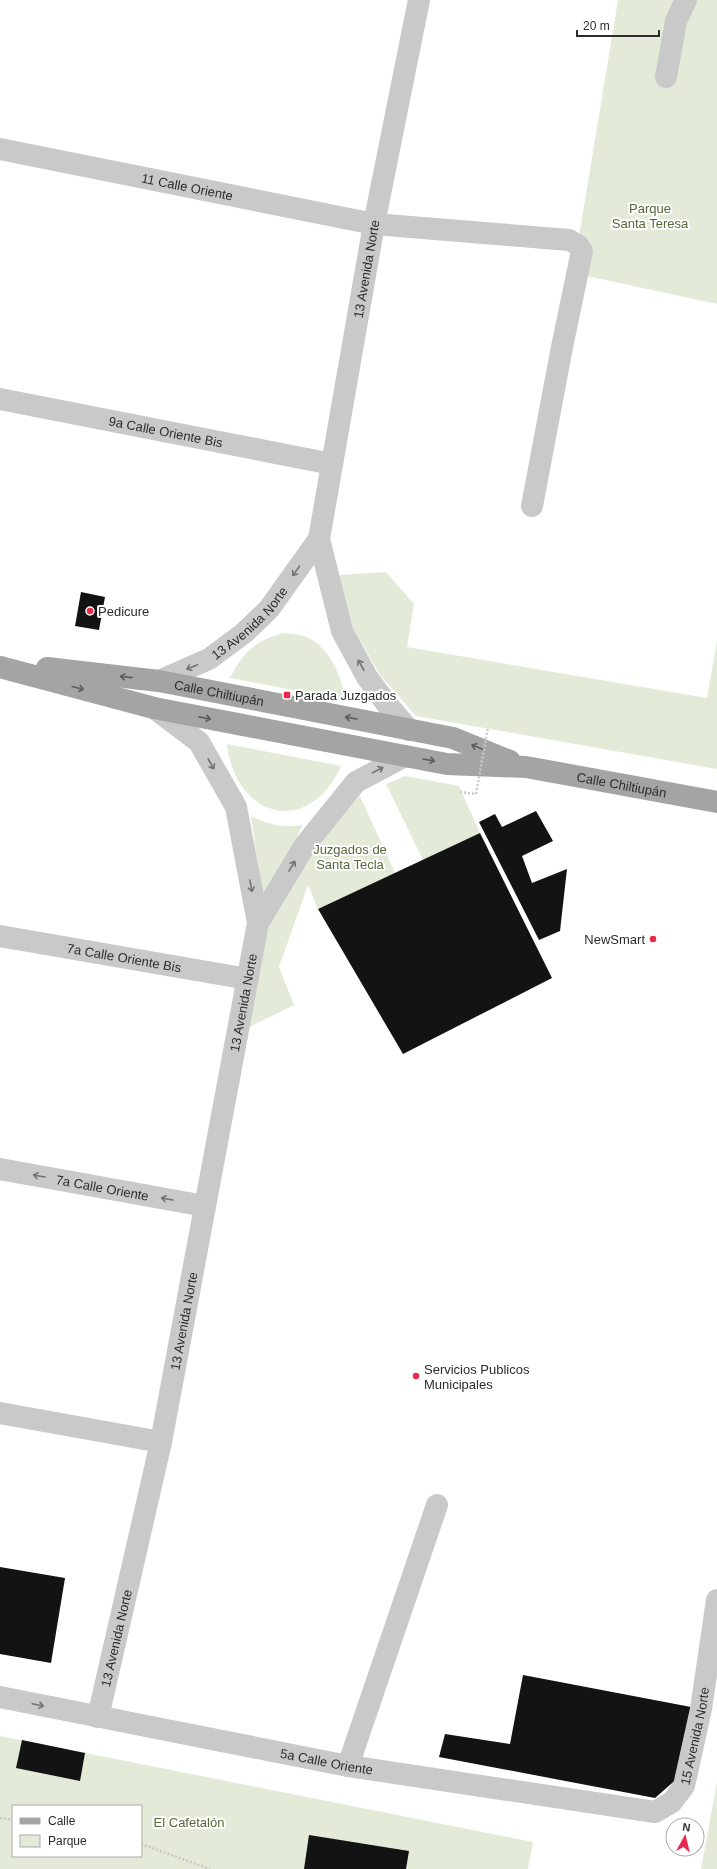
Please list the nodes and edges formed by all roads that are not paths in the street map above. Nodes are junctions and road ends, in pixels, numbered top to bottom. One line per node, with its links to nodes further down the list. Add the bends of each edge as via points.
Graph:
1 (419, 0): 5 (street, 13 Avenida Norte)
2 (686, 0): 3 (street, via 676,21)
3 (666, 76)
4 (0, 149): 5 (street, 11 Calle Oriente)
5 (374, 224): 7 (street, 13 Avenida Norte); 8 (street, 11 Calle Oriente, via 569,240 582,251)
6 (0, 399): 7 (street, 9a Calle Oriente Bis)
7 (332, 464): 9 (street, 13 Avenida Norte)
8 (532, 506)
9 (319, 539): 12 (street, 13 Avenida Norte, one-way to 12, via 269,609 244,633 209,660); 14 (street, 13 Avenida Norte, one-way to 9, via 367,677 342,631)
10 (0, 663): 12 (main road, Calle Chiltiupán, one-way to 10)
11 (0, 667): 13 (main road, Calle Chiltiupán, one-way to 13)
12 (159, 681): 14 (main road, Calle Chiltiupán, one-way to 12)
13 (154, 708): 15 (main road, Calle Chiltiupán, one-way to 15); 18 (street, 13 Avenida Norte, one-way to 18, via 199,742 236,807)
14 (409, 730): 16 (main road, Calle Chiltiupán, one-way to 14, via 453,738)
15 (405, 756): 16 (main road, Calle Chiltiupán, one-way to 16, via 447,764); 18 (street, 13 Avenida Norte, one-way to 15, via 305,845 356,782)
16 (526, 767): 17 (main road, Calle Chiltiupán)
17 (717, 802)
18 (258, 923): 20 (street, 13 Avenida Norte)
19 (0, 936): 20 (street, 7a Calle Oriente Bis)
20 (248, 979): 22 (street, 13 Avenida Norte)
21 (0, 1169): 22 (street, 7a Calle Oriente, one-way to 21)
22 (205, 1206): 24 (street, 13 Avenida Norte)
23 (0, 1413): 24 (street)
24 (162, 1442): 28 (street, 13 Avenida Norte)
25 (437, 1505): 29 (street)
26 (717, 1600): 30 (street, 15 Avenida Norte, via 701,1710 684,1786 672,1802)
27 (0, 1697): 28 (street, 5a Calle Oriente, one-way to 28)
28 (98, 1717): 29 (street, 5a Calle Oriente)
29 (348, 1766): 30 (street, 5a Calle Oriente)
30 (655, 1812)

